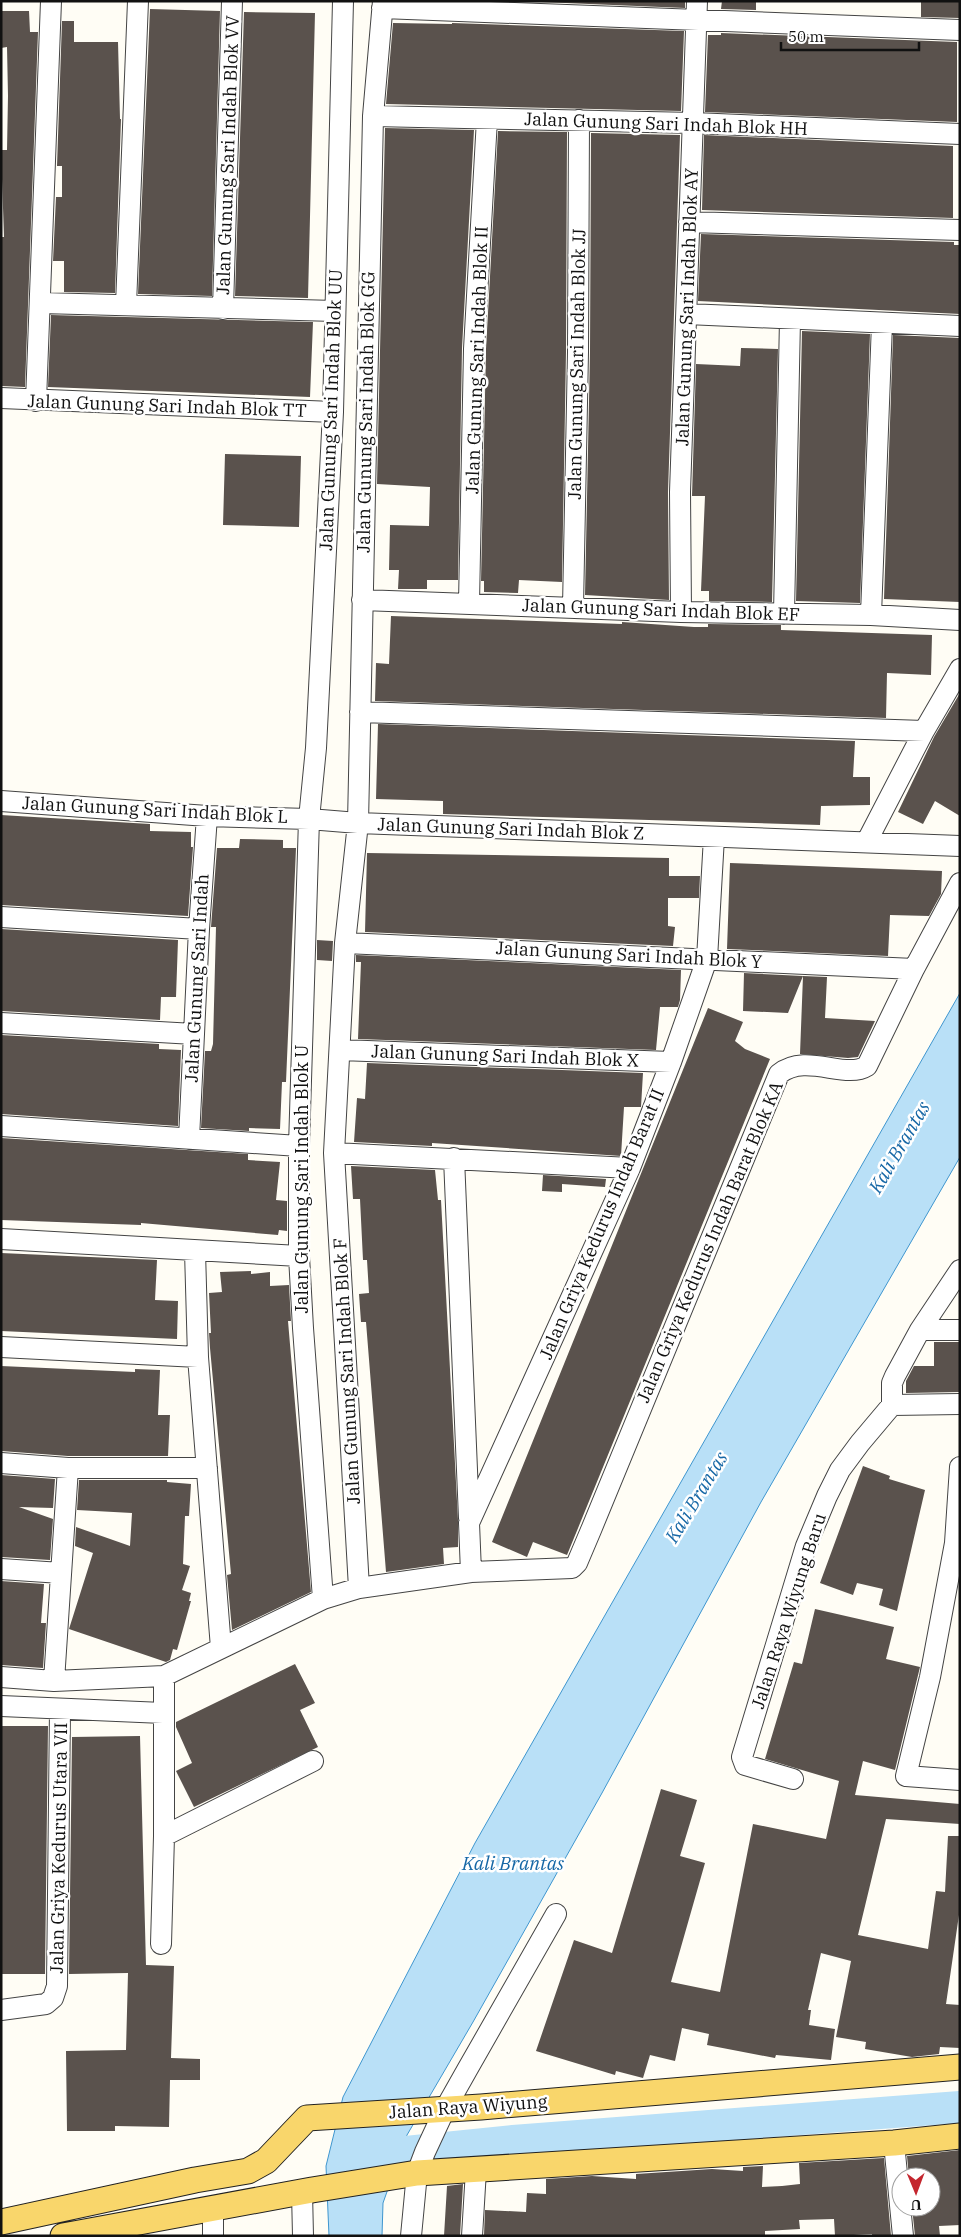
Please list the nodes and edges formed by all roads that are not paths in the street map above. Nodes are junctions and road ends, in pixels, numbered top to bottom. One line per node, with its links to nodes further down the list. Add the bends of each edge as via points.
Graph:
1 (50, 1): 15 (street)
2 (138, 1): 16 (street)
3 (232, 1): 17 (street, Jalan Gunung Sari Indah Blok VV)
4 (343, 1): 18 (street, Jalan Gunung Sari Indah Blok UU)
5 (382, 4): 6 (street); 8 (street, Jalan Gunung Sari Indah Blok GG)
6 (696, 10): 7 (street); 11 (street, Jalan Gunung Sari Indah Blok AY)
7 (960, 30)
8 (373, 116): 9 (street, Jalan Gunung Sari Indah Blok HH); 26 (street, Jalan Gunung Sari Indah Blok GG)
9 (487, 118): 10 (street, Jalan Gunung Sari Indah Blok HH); 27 (street, Jalan Gunung Sari Indah Blok II, via 474,349)
10 (579, 120): 11 (street, Jalan Gunung Sari Indah Blok HH); 28 (street, Jalan Gunung Sari Indah Blok JJ)
11 (694, 123): 12 (street, Jalan Gunung Sari Indah Blok HH); 13 (street, Jalan Gunung Sari Indah Blok AY)
12 (960, 134)
13 (689, 222): 14 (street); 19 (street, Jalan Gunung Sari Indah Blok AY)
14 (960, 230)
15 (40, 303): 16 (street); 24 (street)
16 (126, 305): 17 (street)
17 (223, 308): 18 (street)
18 (335, 312): 25 (street, Jalan Gunung Sari Indah Blok UU)
19 (687, 314): 20 (street); 29 (street, Jalan Gunung Sari Indah Blok AY, via 680,492)
20 (790, 319): 21 (street); 30 (street)
21 (882, 323): 22 (street); 31 (street)
22 (960, 326)
23 (1, 398): 24 (street, Jalan Gunung Sari Indah Blok TT)
24 (36, 401): 25 (street, Jalan Gunung Sari Indah Blok TT)
25 (333, 412): 38 (street, Jalan Gunung Sari Indah Blok UU, via 316,748)
26 (362, 600): 27 (street, Jalan Gunung Sari Indah Blok EF); 34 (street, Jalan Gunung Sari Indah Blok GG)
27 (470, 603): 28 (street, Jalan Gunung Sari Indah Blok EF)
28 (573, 608): 29 (street, Jalan Gunung Sari Indah Blok EF)
29 (681, 612): 30 (street, Jalan Gunung Sari Indah Blok EF)
30 (784, 614): 31 (street, Jalan Gunung Sari Indah Blok EF)
31 (871, 615): 32 (street, Jalan Gunung Sari Indah Blok EF)
32 (960, 620)
33 (960, 669): 35 (street)
34 (360, 712): 35 (street); 39 (street, Jalan Gunung Sari Indah Blok GG)
35 (924, 731): 41 (street)
36 (1, 802): 37 (street, Jalan Gunung Sari Indah Blok L)
37 (207, 816): 38 (street, Jalan Gunung Sari Indah Blok L); 45 (street, Jalan Gunung Sari Indah)
38 (308, 818): 39 (street, Jalan Gunung Sari Indah Blok Z); 55 (street, Jalan Gunung Sari Indah Blok U)
39 (358, 822): 40 (street, Jalan Gunung Sari Indah Blok Z); 46 (street, Jalan Gunung Sari Indah Blok F)
40 (714, 837): 41 (street, Jalan Gunung Sari Indah Blok Z); 47 (street, Jalan Griya Kedurus Indah Barat II)
41 (867, 841): 42 (street, Jalan Gunung Sari Indah Blok Z)
42 (960, 846)
43 (960, 883): 48 (street, Jalan Griya Kedurus Indah Barat Blok KA)
44 (1, 918): 45 (street)
45 (199, 929): 50 (street, Jalan Gunung Sari Indah)
46 (345, 943): 47 (street, Jalan Gunung Sari Indah Blok Y); 51 (street, Jalan Gunung Sari Indah Blok F)
47 (707, 959): 48 (street, Jalan Gunung Sari Indah Blok Y); 52 (street, Jalan Griya Kedurus Indah Barat II)
48 (914, 969): 75 (street, Jalan Griya Kedurus Indah Barat Blok KA, via 867,1066 853,1069 800,1065 779,1074 577,1563 569,1570)
49 (1, 1023): 50 (street)
50 (194, 1034): 54 (street, Jalan Gunung Sari Indah)
51 (340, 1050): 52 (street, Jalan Gunung Sari Indah Blok X); 56 (street, Jalan Gunung Sari Indah Blok F)
52 (670, 1062): 58 (street, Jalan Griya Kedurus Indah Barat II)
53 (1, 1126): 54 (street)
54 (189, 1139): 55 (street)
55 (299, 1146): 61 (street, Jalan Gunung Sari Indah Blok U)
56 (334, 1153): 57 (street); 77 (street, Jalan Gunung Sari Indah Blok F)
57 (454, 1158): 58 (street); 73 (street)
58 (630, 1168): 73 (street, Jalan Griya Kedurus Indah Barat II)
59 (1, 1239): 60 (street)
60 (195, 1251): 61 (street); 66 (street)
61 (299, 1256): 78 (street, Jalan Gunung Sari Indah Blok U)
62 (960, 1270): 63 (street)
63 (920, 1330): 64 (street); 68 (street, via 894,1376)
64 (960, 1330)
65 (1, 1347): 66 (street)
66 (198, 1357): 72 (street)
67 (960, 1404): 68 (street)
68 (892, 1405): 87 (street, Jalan Raya Wiyung Baru, via 840,1470 827,1496 806,1546 742,1757 745,1765)
69 (1, 1463): 71 (street)
70 (960, 1467): 88 (street, via 955,1543 930,1676 906,1776)
71 (68, 1468): 72 (street); 76 (street)
72 (207, 1468): 79 (street)
73 (469, 1523): 75 (street, Jalan Griya Kedurus Indah Barat II)
74 (1, 1569): 76 (street)
75 (471, 1572): 77 (street)
76 (61, 1573): 82 (street)
77 (359, 1588): 78 (street)
78 (323, 1599): 79 (street)
79 (221, 1648): 80 (street)
80 (164, 1676): 82 (street); 85 (street)
81 (1, 1677): 82 (street)
82 (54, 1681)
83 (1, 1706): 84 (street)
84 (60, 1709): 85 (street); 92 (street, Jalan Griya Kedurus Utara VII, via 57,1986 53,1998 46,2004)
85 (163, 1713): 89 (street)
86 (313, 1761): 89 (street)
87 (793, 1779)
88 (960, 1780)
89 (164, 1836): 91 (street)
90 (556, 1914): 94 (street)
91 (161, 1944)
92 (1, 2010)
93 (960, 2066): 94 (main road, Jalan Raya Wiyung)
94 (438, 2114): 97 (street); 101 (main road, Jalan Raya Wiyung, via 307,2118 266,2161 248,2171)
95 (960, 2136): 96 (main road)
96 (894, 2143): 98 (main road); 107 (street)
97 (415, 2167): 98 (main road); 99 (main road); 105 (street)
98 (476, 2170): 106 (street)
99 (307, 2191): 100 (main road); 104 (street)
100 (213, 2209): 102 (main road); 103 (street)
101 (1, 2222)
102 (63, 2236)
103 (213, 2236)
104 (302, 2236)
105 (411, 2236)
106 (472, 2236)
107 (903, 2236)

